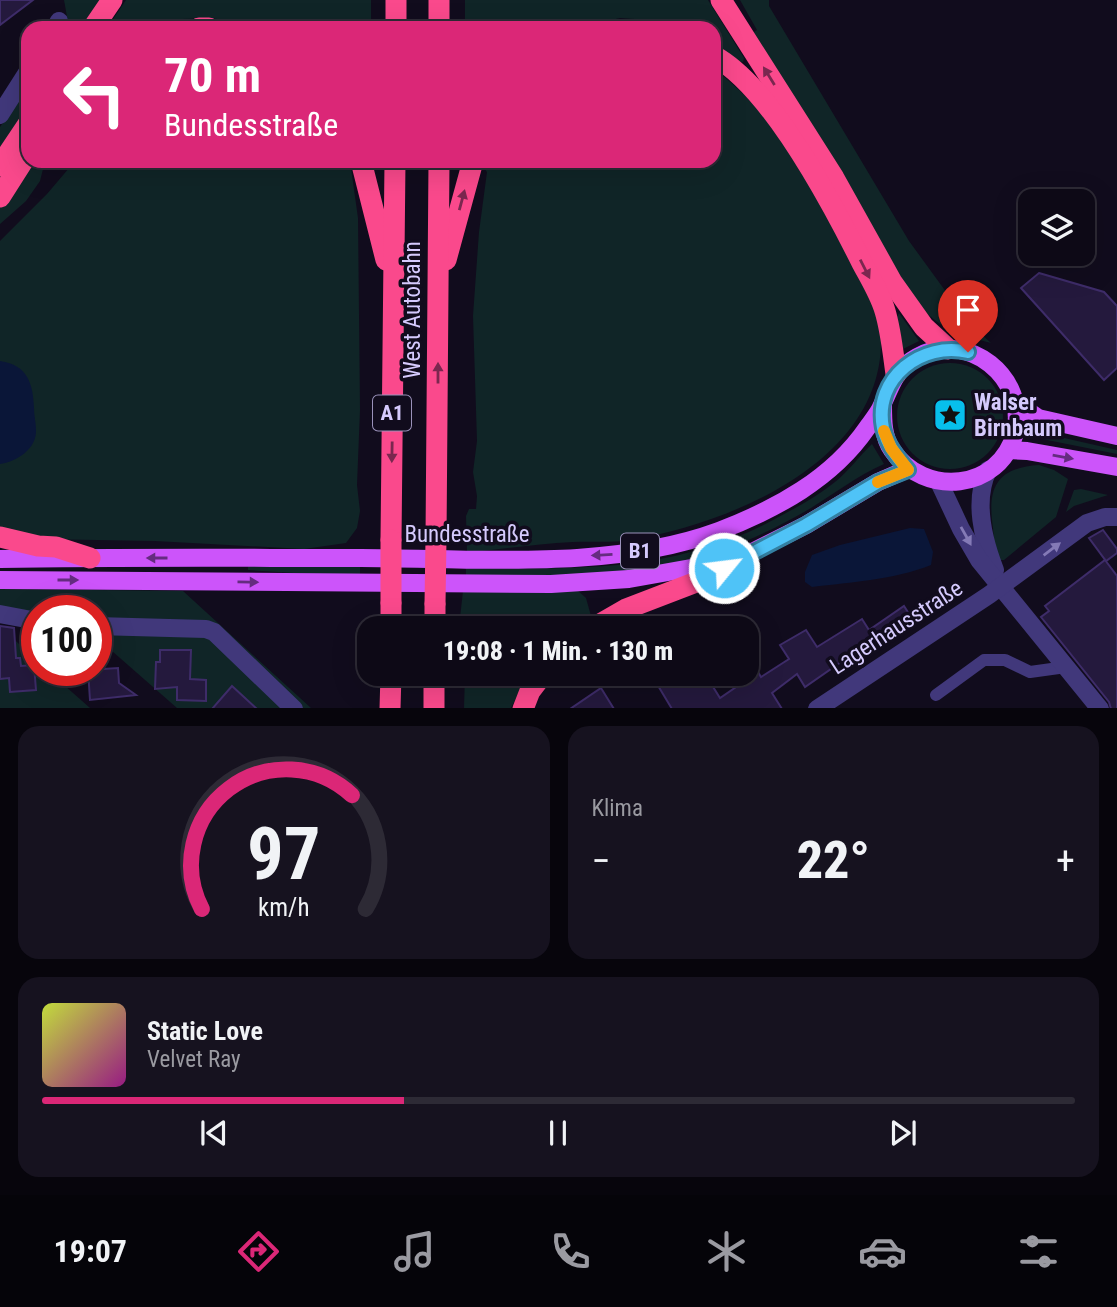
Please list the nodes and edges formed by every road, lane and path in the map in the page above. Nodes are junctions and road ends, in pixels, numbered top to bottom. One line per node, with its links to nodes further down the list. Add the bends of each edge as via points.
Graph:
1 (112, 0): 5 (highway)
2 (396, 0): 6 (highway)
3 (439, 0): 7 (highway)
4 (720, 0): 21 (highway, one-way to 4, via 924,327 892,282 834,178)
5 (98, 21)
6 (396, 21)
7 (439, 21)
8 (721, 62): 22 (highway, one-way to 22, via 776,115 851,241 885,310)
9 (21, 81): 10 (street)
10 (2, 108)
11 (21, 134): 13 (highway)
12 (21, 164): 18 (highway)
13 (0, 166)
14 (363, 168): 19 (highway)
15 (394, 168): 19 (highway, West Autobahn / A1)
16 (439, 168): 20 (highway, West Autobahn / A1)
17 (471, 168): 20 (highway, one-way to 17)
18 (0, 197)
19 (393, 286): 39 (highway, West Autobahn / A1, one-way to 39, bridge)
20 (439, 286): 40 (highway, West Autobahn / A1, one-way to 20, bridge)
21 (948, 349): 22 (main road, via 919,356); 23 (main road, via 981,356 990,363 1002,374)
22 (896, 374): 24 (main road, Bundesstraße / B1)
23 (1015, 402): 25 (main road, via 1038,418); 26 (main road, via 1016,430)
24 (883, 405): 28 (main road, via 883,427 891,448); 33 (main road, Bundesstraße / B1, one-way to 33, via 852,449 796,494 719,531 644,551 512,559)
25 (1117, 436)
26 (1009, 450): 27 (main road, one-way to 27); 29 (main road)
27 (1117, 467)
28 (908, 470): 30 (main road); 35 (main road, B1)
29 (988, 470): 30 (main road, via 962,481); 37 (street, Lagerhausstraße, via 980,503 983,535)
30 (939, 482): 37 (street, Lagerhausstraße, one-way to 37, via 979,560)
31 (1117, 517): 37 (street, Lagerhausstraße, one-way to 31, via 1087,523)
32 (0, 537): 33 (highway)
33 (90, 558): 34 (main road, Bundesstraße / B1)
34 (0, 559)
35 (736, 559): 36 (main road, B1, one-way to 35, via 551,584 629,579); 41 (highway, via 712,576)
36 (0, 580)
37 (1001, 586): 44 (street, Lagerhausstraße); 53 (street, Lagerhausstraße)
38 (0, 614): 42 (street)
39 (391, 616)
40 (435, 616)
41 (614, 616)
42 (21, 618)
43 (112, 626): 49 (street, via 214,632)
44 (1066, 667): 48 (lane, via 1030,673 1005,660 984,660); 54 (street, Lagerhausstraße)
45 (391, 686): 50 (highway)
46 (434, 686): 51 (highway)
47 (534, 686): 52 (highway)
48 (936, 695)
49 (293, 708)
50 (390, 708)
51 (434, 708)
52 (523, 708)
53 (818, 708)
54 (1099, 708)

